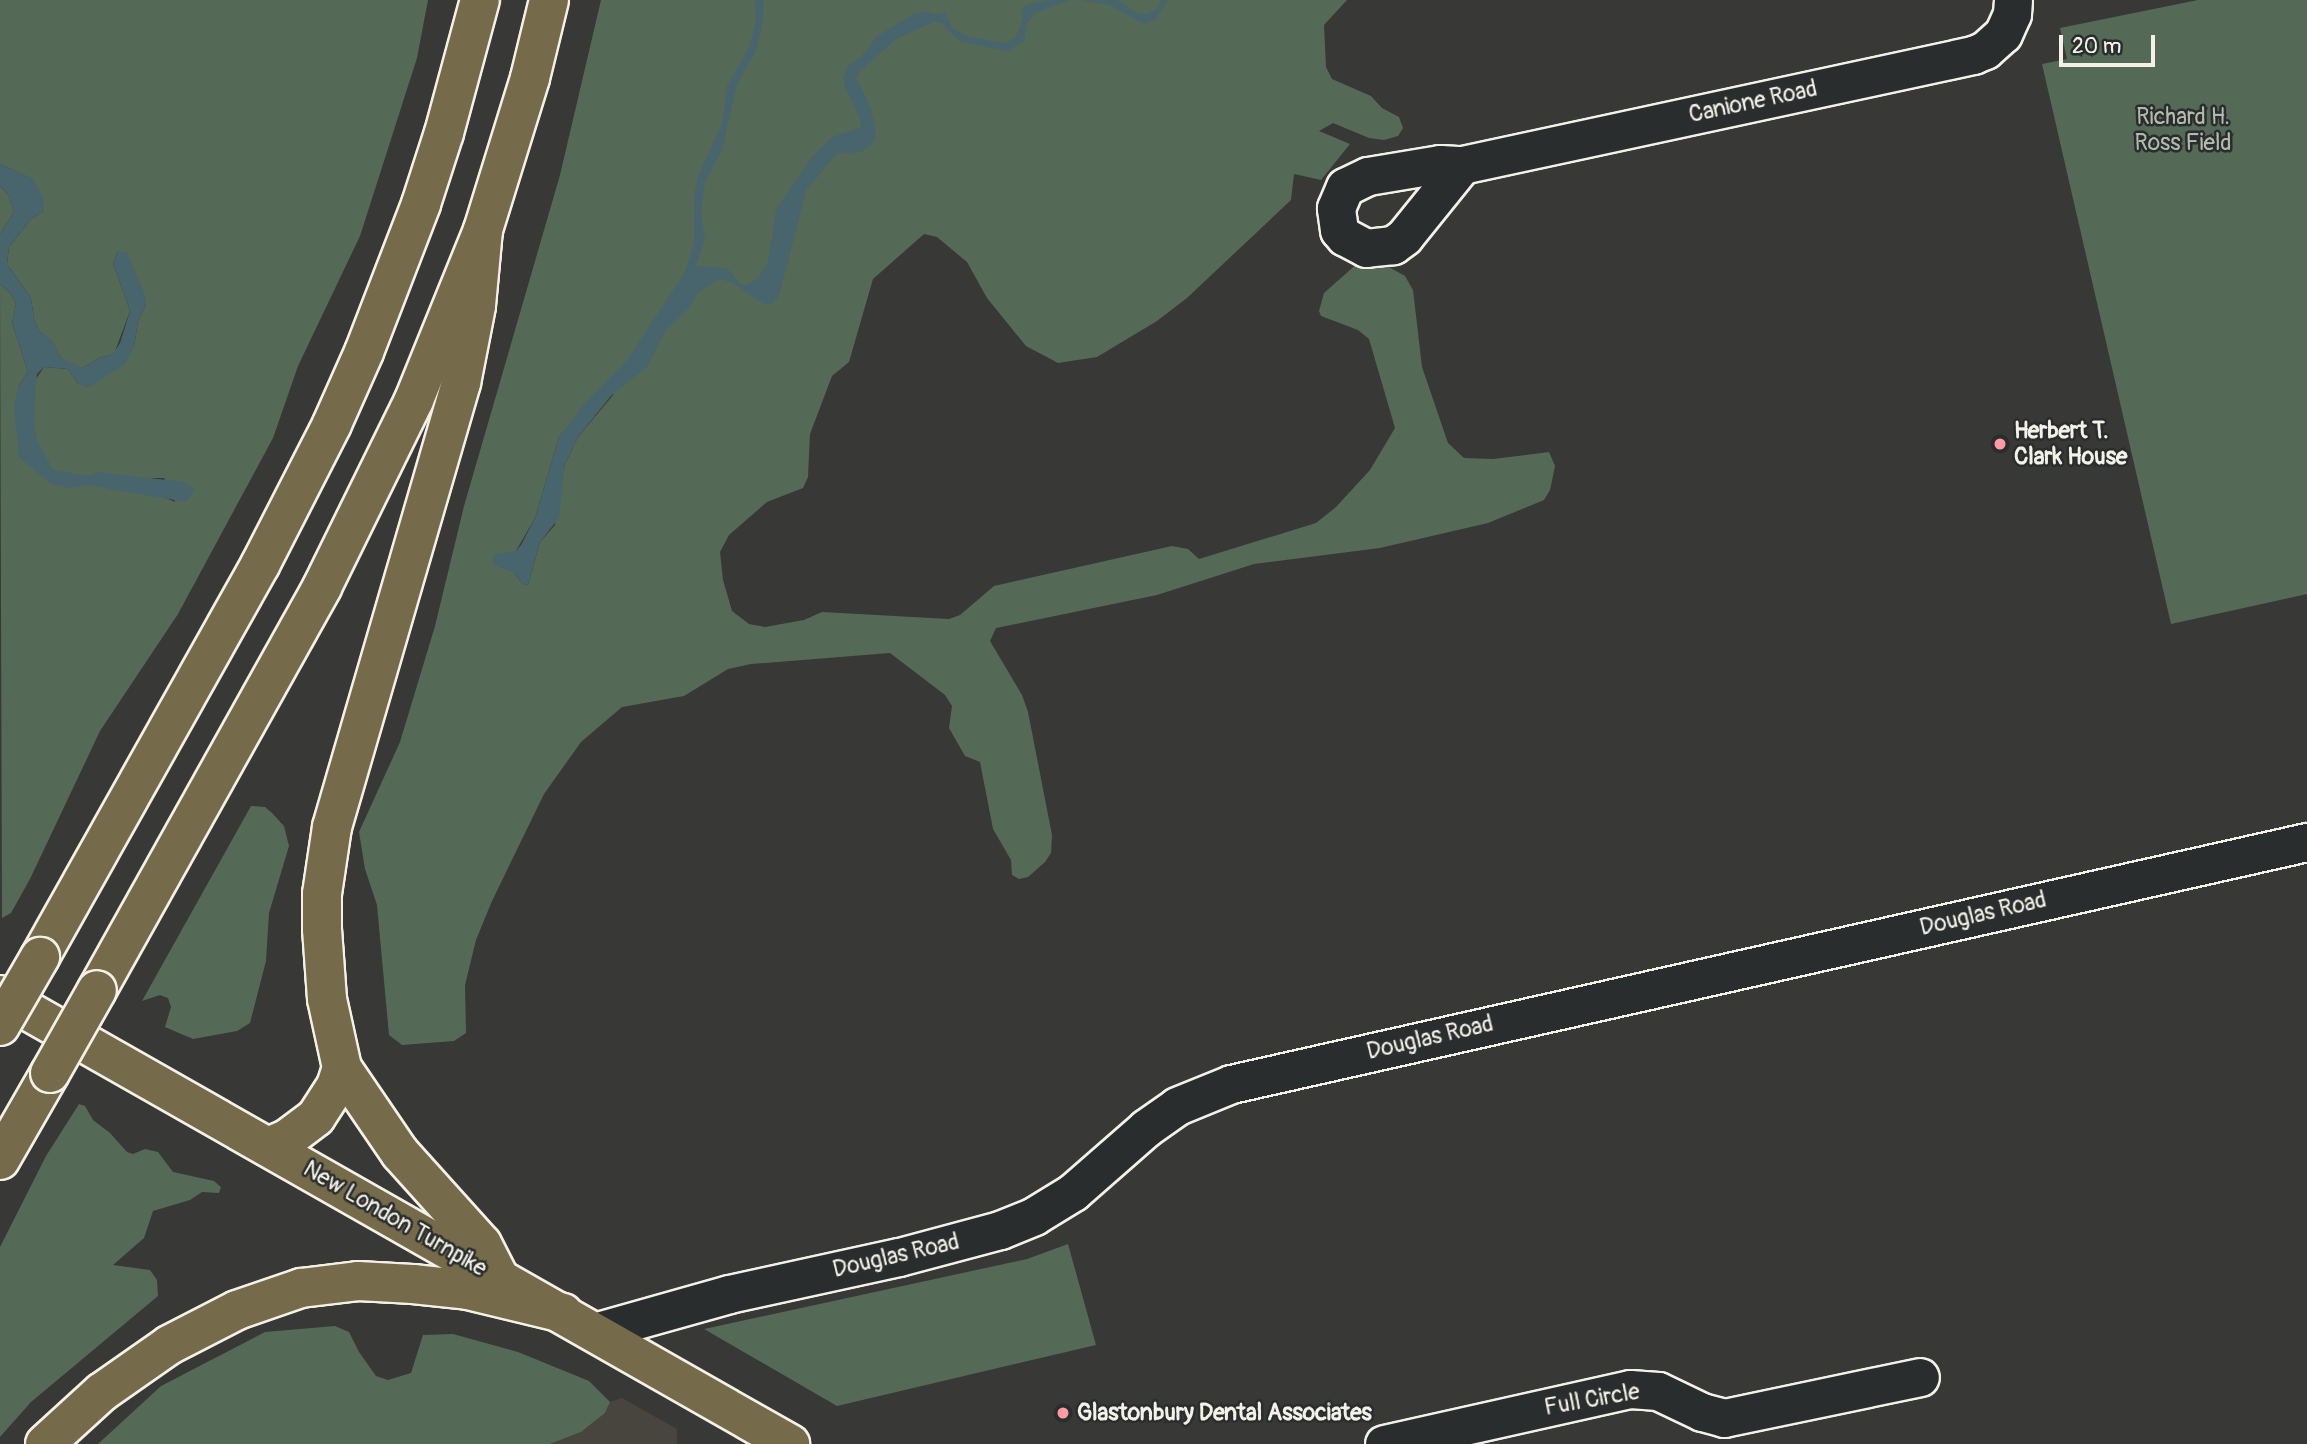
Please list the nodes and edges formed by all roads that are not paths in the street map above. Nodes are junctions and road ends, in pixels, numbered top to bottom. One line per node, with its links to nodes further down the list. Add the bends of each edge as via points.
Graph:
1 (480, 0): 8 (main road, bridge, via 421,204 332,424 260,565)
2 (549, 0): 5 (main road)
3 (2013, 0): 4 (street, Canione Road, via 2003,34 1973,55)
4 (1462, 165)
5 (483, 230): 9 (main road, via 476,306 461,383 326,860 324,965); 11 (main road, bridge, via 414,400 328,575)
6 (2307, 842): 13 (street, Douglas Road, via 1231,1084 1177,1106 1073,1192 1000,1230 729,1294)
7 (0, 995): 10 (main road, New London Turnpike)
8 (0, 1026)
9 (342, 1068): 10 (main road, via 316,1117); 12 (main road, via 400,1153 482,1244)
10 (268, 1147): 12 (main road, New London Turnpike)
11 (0, 1160)
12 (499, 1278): 13 (main road, New London Turnpike)
13 (578, 1322): 15 (main road, New London Turnpike); 16 (main road, via 481,1293 413,1284 358,1281 301,1288 237,1310 169,1345 102,1392)
14 (1920, 1377): 17 (street, Full Circle, via 1724,1418 1658,1391 1630,1389)
15 (779, 1442)
16 (45, 1444)
17 (1384, 1444)

